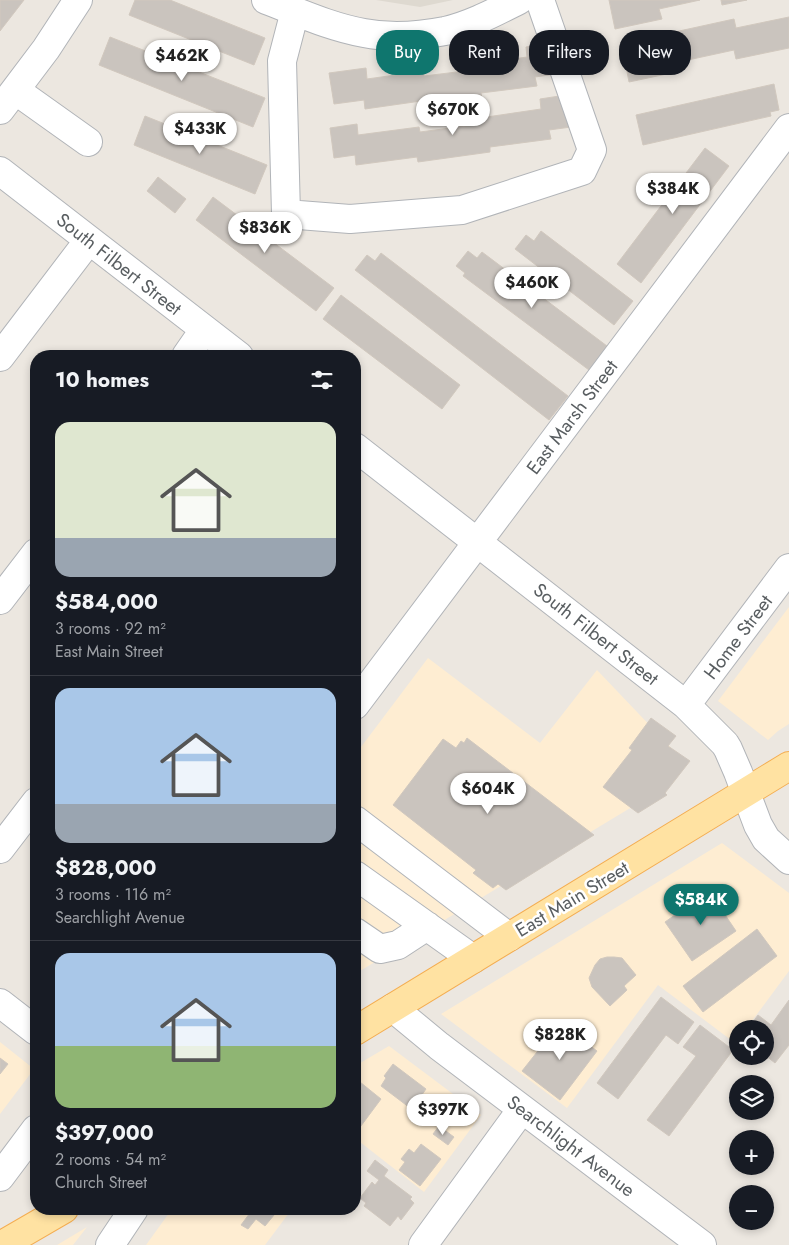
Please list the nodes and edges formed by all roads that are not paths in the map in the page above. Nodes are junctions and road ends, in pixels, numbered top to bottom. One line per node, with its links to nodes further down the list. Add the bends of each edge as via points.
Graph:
1 (78, 0): 6 (street)
2 (266, 0): 5 (street)
3 (519, 0): 5 (street, via 446,31 419,35 365,33)
4 (540, 0): 5 (street, via 592,150 582,171 462,210 350,220 286,214 282,61)
5 (295, 11)
6 (8, 100): 8 (street)
7 (789, 128): 16 (street, East Marsh Street)
8 (88, 142)
9 (0, 171): 10 (street, South Filbert Street)
10 (89, 240): 11 (street, South Filbert Street); 14 (street)
11 (204, 330): 12 (street); 13 (street, South Filbert Street)
12 (190, 350)
13 (230, 350)
14 (0, 356)
15 (361, 452): 16 (street, South Filbert Street)
16 (478, 542): 20 (street, East Marsh Street); 21 (street, South Filbert Street)
17 (30, 561): 19 (street)
18 (789, 568): 21 (street, Home Street)
19 (0, 600)
20 (361, 697)
21 (686, 705): 23 (street, South Filbert Street, via 728,749)
22 (789, 766): 23 (main road, East Main Street)
23 (745, 793): 27 (street, South Filbert Street, via 766,839); 31 (main road, East Main Street)
24 (30, 810): 26 (street)
25 (361, 825): 31 (street)
26 (0, 848)
27 (789, 860)
28 (361, 879): 29 (street)
29 (427, 926): 30 (street, via 398,945 380,949); 32 (street)
30 (361, 936)
31 (509, 937): 32 (main road, East Main Street)
32 (473, 959): 34 (main road, East Main Street)
33 (0, 1003): 35 (street)
34 (393, 1008): 36 (main road, East Main Street); 37 (street, Searchlight Avenue)
35 (30, 1026)
36 (361, 1027)
37 (522, 1109): 44 (street); 45 (street, Searchlight Avenue)
38 (30, 1136): 39 (street)
39 (0, 1177)
40 (54, 1215): 42 (main road)
41 (130, 1215): 43 (street)
42 (2, 1245)
43 (110, 1245)
44 (423, 1245)
45 (702, 1245)

